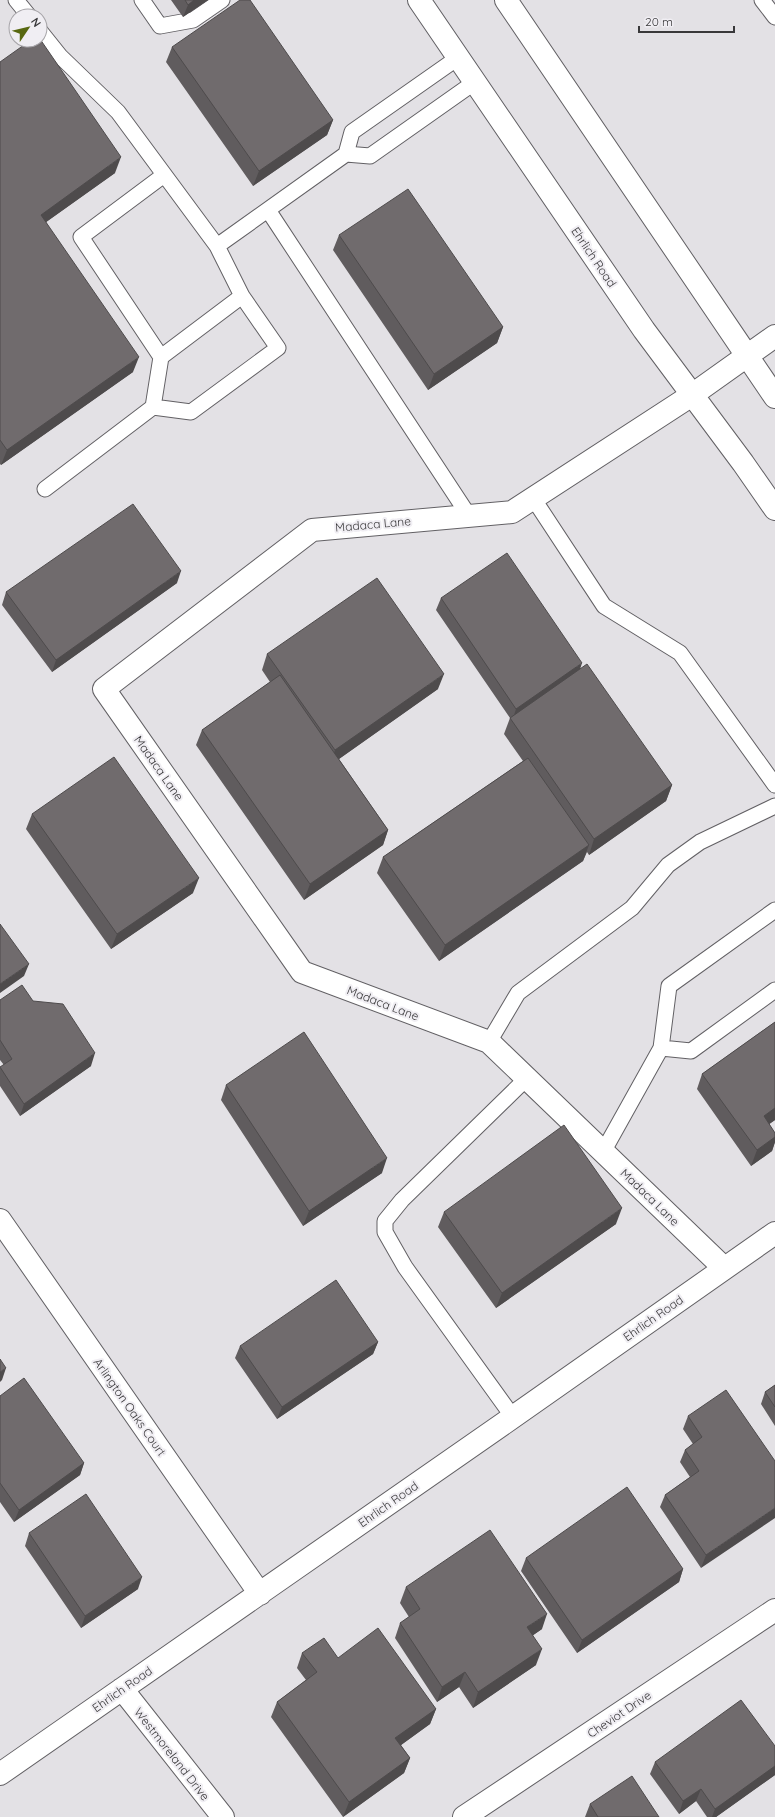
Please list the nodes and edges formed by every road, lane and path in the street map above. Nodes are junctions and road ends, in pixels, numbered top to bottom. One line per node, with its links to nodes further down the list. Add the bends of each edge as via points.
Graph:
1 (142, 0): 2 (lane, via 160,26 193,20)
2 (222, 0)
3 (419, 0): 8 (street, Ehrlich Road)
4 (506, 0): 16 (street)
5 (762, 0): 6 (lane)
6 (775, 17)
7 (48, 41): 11 (lane, via 118,112)
8 (459, 57): 9 (street, Ehrlich Road); 10 (lane, via 352,132)
9 (475, 82): 10 (lane, via 370,156); 18 (street, Ehrlich Road, via 644,330)
10 (346, 154): 12 (lane)
11 (164, 175): 13 (lane); 17 (lane, via 81,237)
12 (268, 210): 13 (lane); 24 (lane)
13 (217, 246): 14 (lane)
14 (242, 296): 17 (lane); 20 (lane, via 278,348 190,412)
15 (775, 336): 16 (street, Madaca Lane)
16 (747, 356): 18 (street, Madaca Lane); 19 (street)
17 (161, 357): 20 (lane)
18 (692, 395): 22 (street, Madaca Lane); 23 (street, Ehrlich Road)
19 (775, 397)
20 (153, 407): 21 (lane)
21 (45, 489)
22 (533, 498): 24 (street, Madaca Lane, via 512,512); 25 (lane, via 604,606 680,653)
23 (775, 509)
24 (469, 516): 29 (street, Madaca Lane, via 312,530 104,689 302,972)
25 (775, 785)
26 (775, 806): 29 (lane, via 700,842 668,865 632,908 518,993)
27 (775, 910): 30 (lane, via 669,986)
28 (775, 990): 30 (lane, via 691,1051)
29 (489, 1042): 31 (street, Madaca Lane)
30 (661, 1048): 32 (lane)
31 (526, 1078): 32 (street, Madaca Lane); 36 (lane, via 397,1205 385,1221 385,1232 406,1267)
32 (604, 1152): 35 (street, Madaca Lane)
33 (0, 1220): 37 (street, Arlington Oaks Court)
34 (775, 1233): 35 (street, Ehrlich Road)
35 (724, 1268): 36 (street, Ehrlich Road)
36 (513, 1417): 37 (street, Ehrlich Road)
37 (260, 1594): 39 (street, Ehrlich Road)
38 (775, 1610): 42 (street, Cheviot Drive)
39 (122, 1689): 40 (street, Ehrlich Road); 41 (street, Westmoreland Drive)
40 (0, 1774)
41 (223, 1817)
42 (464, 1817)

